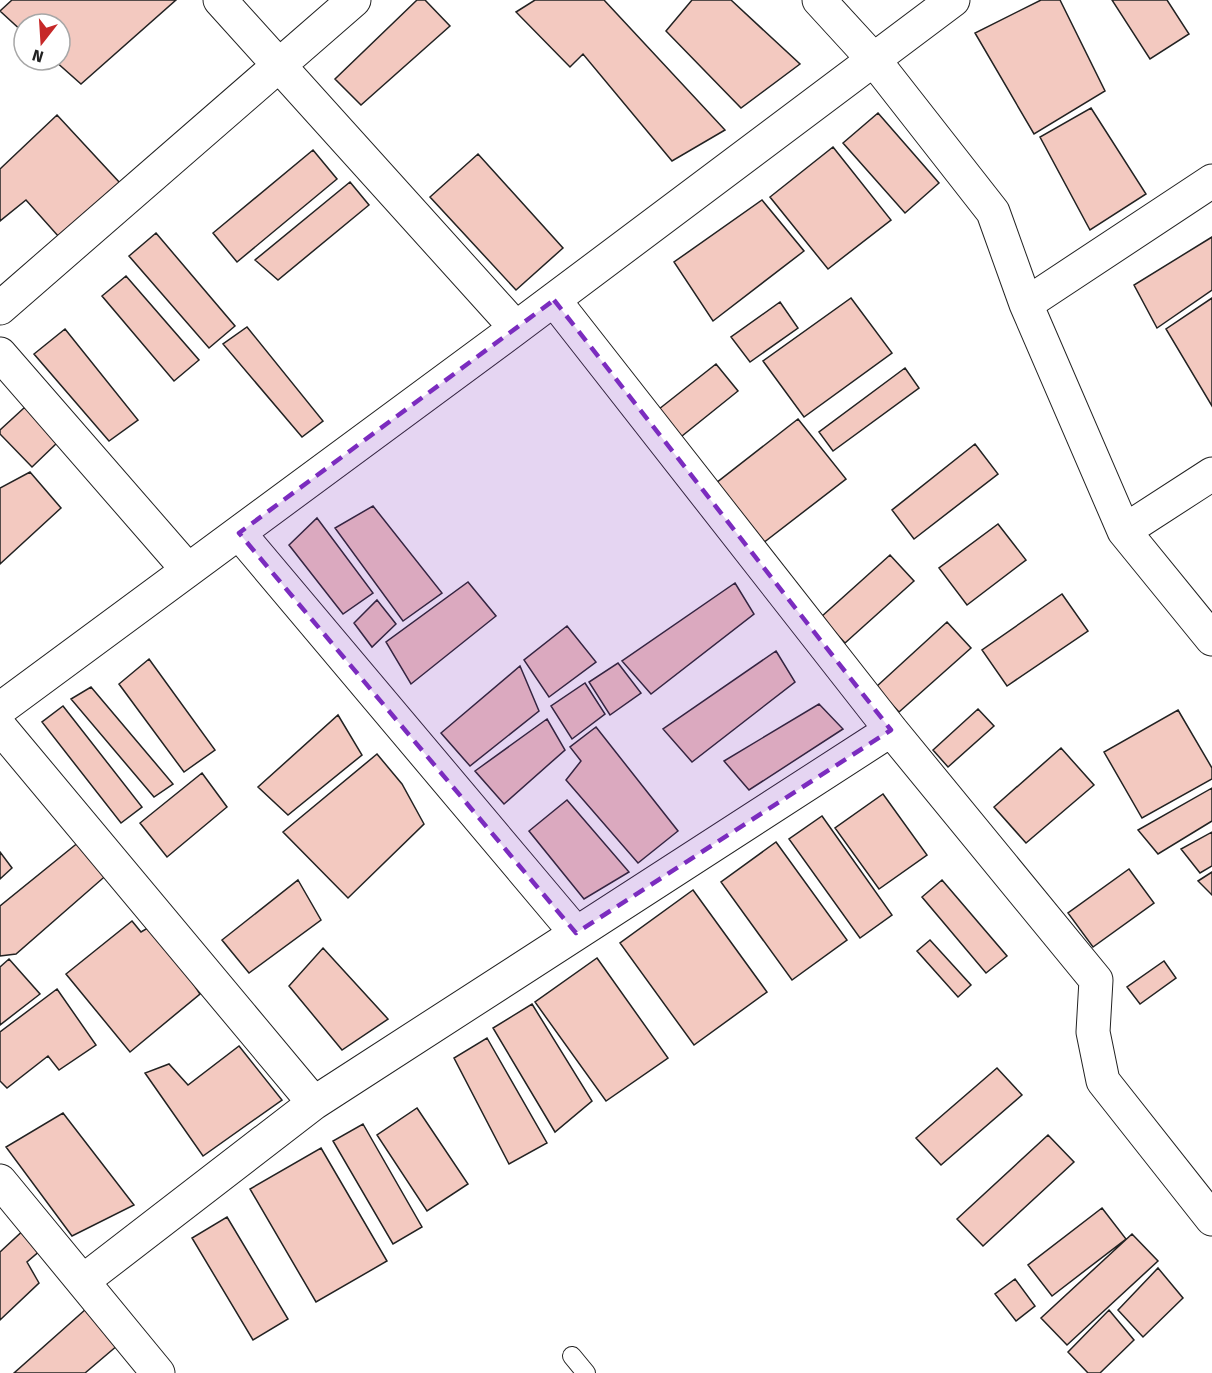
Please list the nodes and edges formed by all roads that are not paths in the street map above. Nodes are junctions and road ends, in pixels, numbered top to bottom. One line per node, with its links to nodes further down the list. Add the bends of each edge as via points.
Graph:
1 (220, 0): 6 (street)
2 (354, 0): 6 (street)
3 (819, 0): 5 (street)
4 (953, 0): 5 (street)
5 (874, 60): 8 (street); 9 (street, via 993,212)
6 (279, 66): 10 (street); 11 (street)
7 (1212, 181): 9 (street)
8 (554, 300): 11 (street); 20 (street)
9 (1026, 304): 14 (street)
10 (0, 308)
11 (516, 328): 15 (street)
12 (0, 354): 16 (street)
13 (1212, 474): 14 (street)
14 (1124, 531): 17 (street)
15 (239, 533): 16 (street); 21 (street)
16 (188, 570): 18 (street)
17 (1212, 639)
18 (0, 709)
19 (0, 727): 22 (street)
20 (891, 730): 21 (street); 24 (street, via 1096,980 1093,1032 1103,1081)
21 (576, 933): 22 (street)
22 (314, 1103): 25 (street)
23 (0, 1181): 25 (street)
24 (1212, 1219)
25 (82, 1281): 27 (street)
26 (572, 1356): 28 (lane)
27 (159, 1373)
28 (586, 1373)

